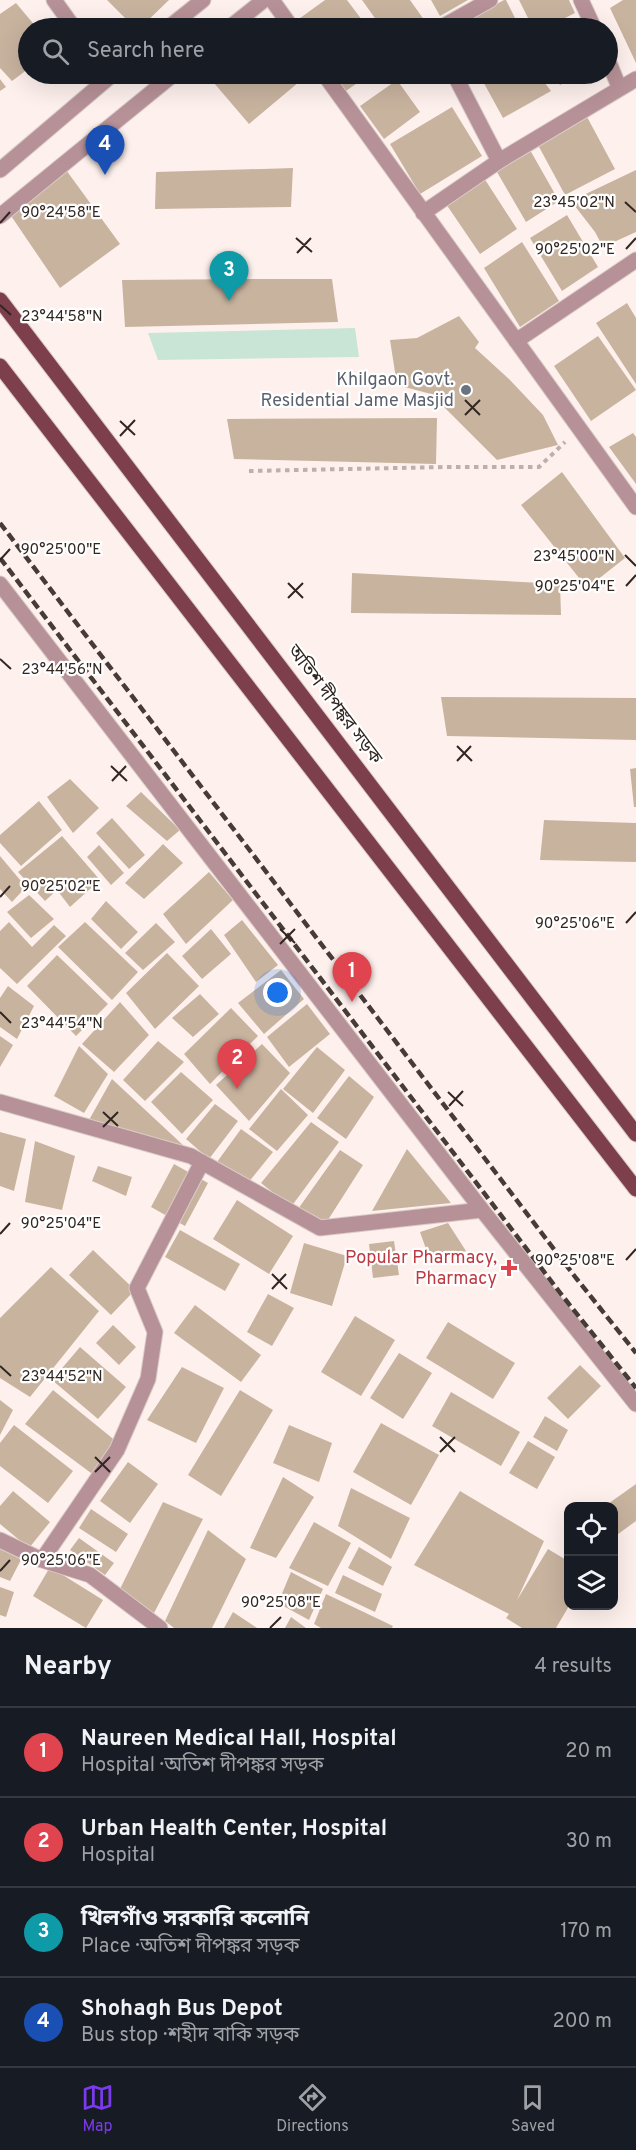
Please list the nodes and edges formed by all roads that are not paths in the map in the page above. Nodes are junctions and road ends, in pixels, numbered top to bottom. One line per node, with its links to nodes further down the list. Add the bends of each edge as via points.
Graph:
1 (54, 0): 7 (street)
2 (203, 0): 8 (street)
3 (264, 0): 9 (street)
4 (272, 0): 10 (street)
5 (490, 0): 11 (street)
6 (581, 0): 12 (street)
7 (67, 18)
8 (180, 18)
9 (242, 18)
10 (285, 18)
11 (458, 18)
12 (589, 18)
13 (636, 79): 19 (street)
14 (101, 84): 21 (street)
15 (162, 84): 23 (street)
16 (331, 84): 22 (street)
17 (459, 84): 20 (street)
18 (618, 84): 19 (street)
19 (619, 87): 20 (street)
20 (499, 161): 22 (street)
21 (0, 170)
22 (423, 213): 26 (street)
23 (0, 216)
24 (636, 260): 26 (street)
25 (0, 300): 31 (main road, অতিশ দীপঙ্কর সড়ক)
26 (516, 341): 28 (street)
27 (0, 366): 33 (main road)
28 (636, 507)
29 (0, 584): 34 (street)
30 (0, 1102): 32 (street)
31 (636, 1134)
32 (201, 1162): 34 (street, via 320,1227); 37 (street, via 137,1288 155,1332 148,1379 117,1450)
33 (636, 1189)
34 (482, 1210): 35 (street)
35 (636, 1404)
36 (0, 1540): 37 (street)
37 (42, 1560): 38 (street, via 90,1575)
38 (160, 1628)

